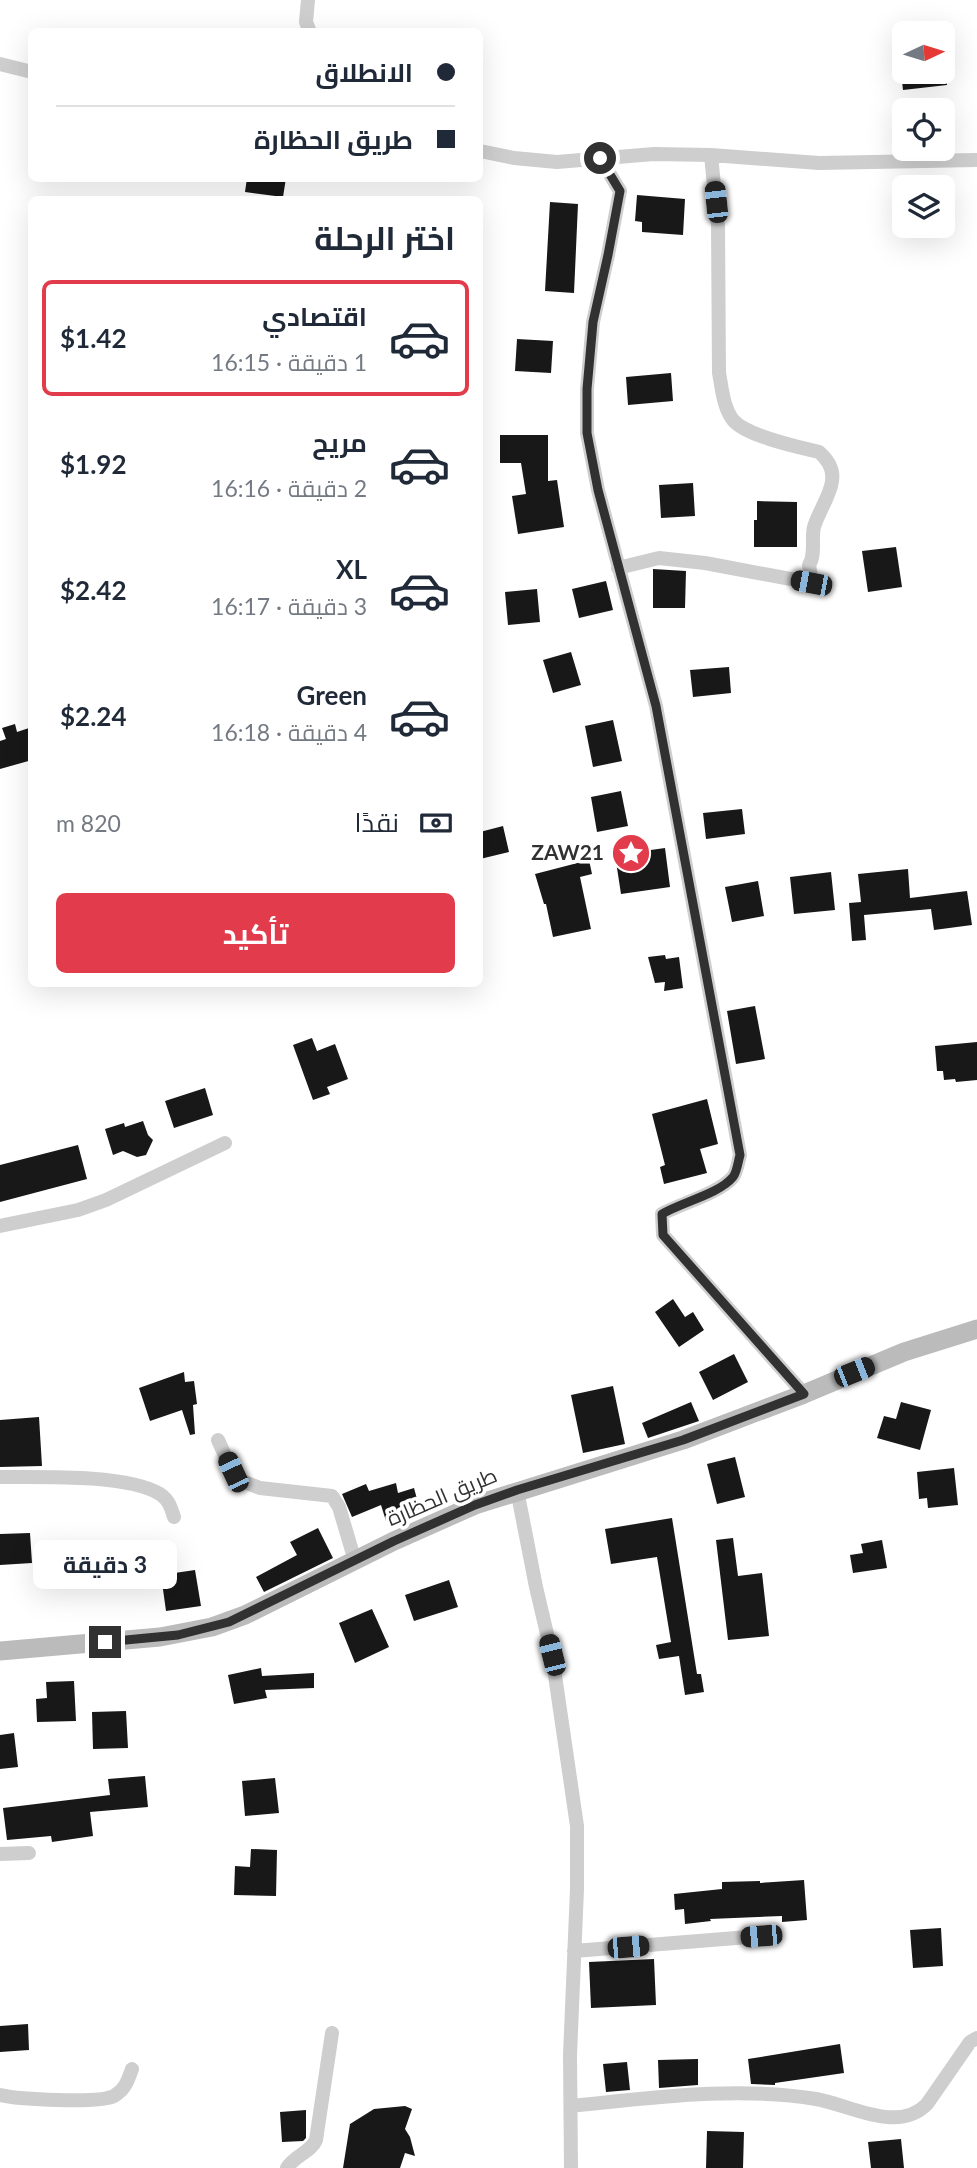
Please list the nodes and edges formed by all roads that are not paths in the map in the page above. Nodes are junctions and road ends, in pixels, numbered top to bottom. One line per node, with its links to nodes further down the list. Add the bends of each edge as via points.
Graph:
1 (308, 0): 2 (street)
2 (308, 28)
3 (0, 64): 4 (street)
4 (28, 71)
5 (483, 152): 7 (street, via 535,161)
6 (711, 155): 7 (street); 8 (street, via 819,163); 9 (street, via 718,226 719,373 731,418 750,432 819,452 831,470 832,483 813,531 811,583 659,558)
7 (600, 158): 9 (street, via 620,191 593,322 587,433)
8 (977, 160)
9 (618, 568): 13 (street, via 656,706 740,1155 734,1176 715,1191 662,1214 663,1235)
10 (225, 1143): 11 (street, via 106,1200)
11 (0, 1226)
12 (977, 1329): 13 (street, طريق الحظارة, via 904,1352)
13 (804, 1394): 16 (street, طريق الحظارة, via 683,1440)
14 (218, 1440): 18 (street, via 242,1481 260,1488 327,1493 335,1499)
15 (0, 1477): 17 (street, via 73,1477 134,1486 160,1494)
16 (517, 1490): 18 (street, طريق الحظارة, via 434,1522); 23 (street, via 552,1655 577,1826)
17 (174, 1517)
18 (355, 1561): 19 (street, طريق الحظارة, via 212,1627 160,1637)
19 (0, 1651)
20 (29, 1853): 21 (street)
21 (0, 1854)
22 (761, 1936): 23 (street)
23 (575, 1951): 28 (street)
24 (332, 2034): 29 (street, via 316,2140)
25 (977, 2038): 28 (street, via 928,2104 905,2117 866,2113 815,2099 737,2095)
26 (132, 2069): 27 (street, via 126,2086 114,2096 86,2100)
27 (0, 2095)
28 (571, 2106): 30 (street)
29 (287, 2168)
30 (571, 2168)

